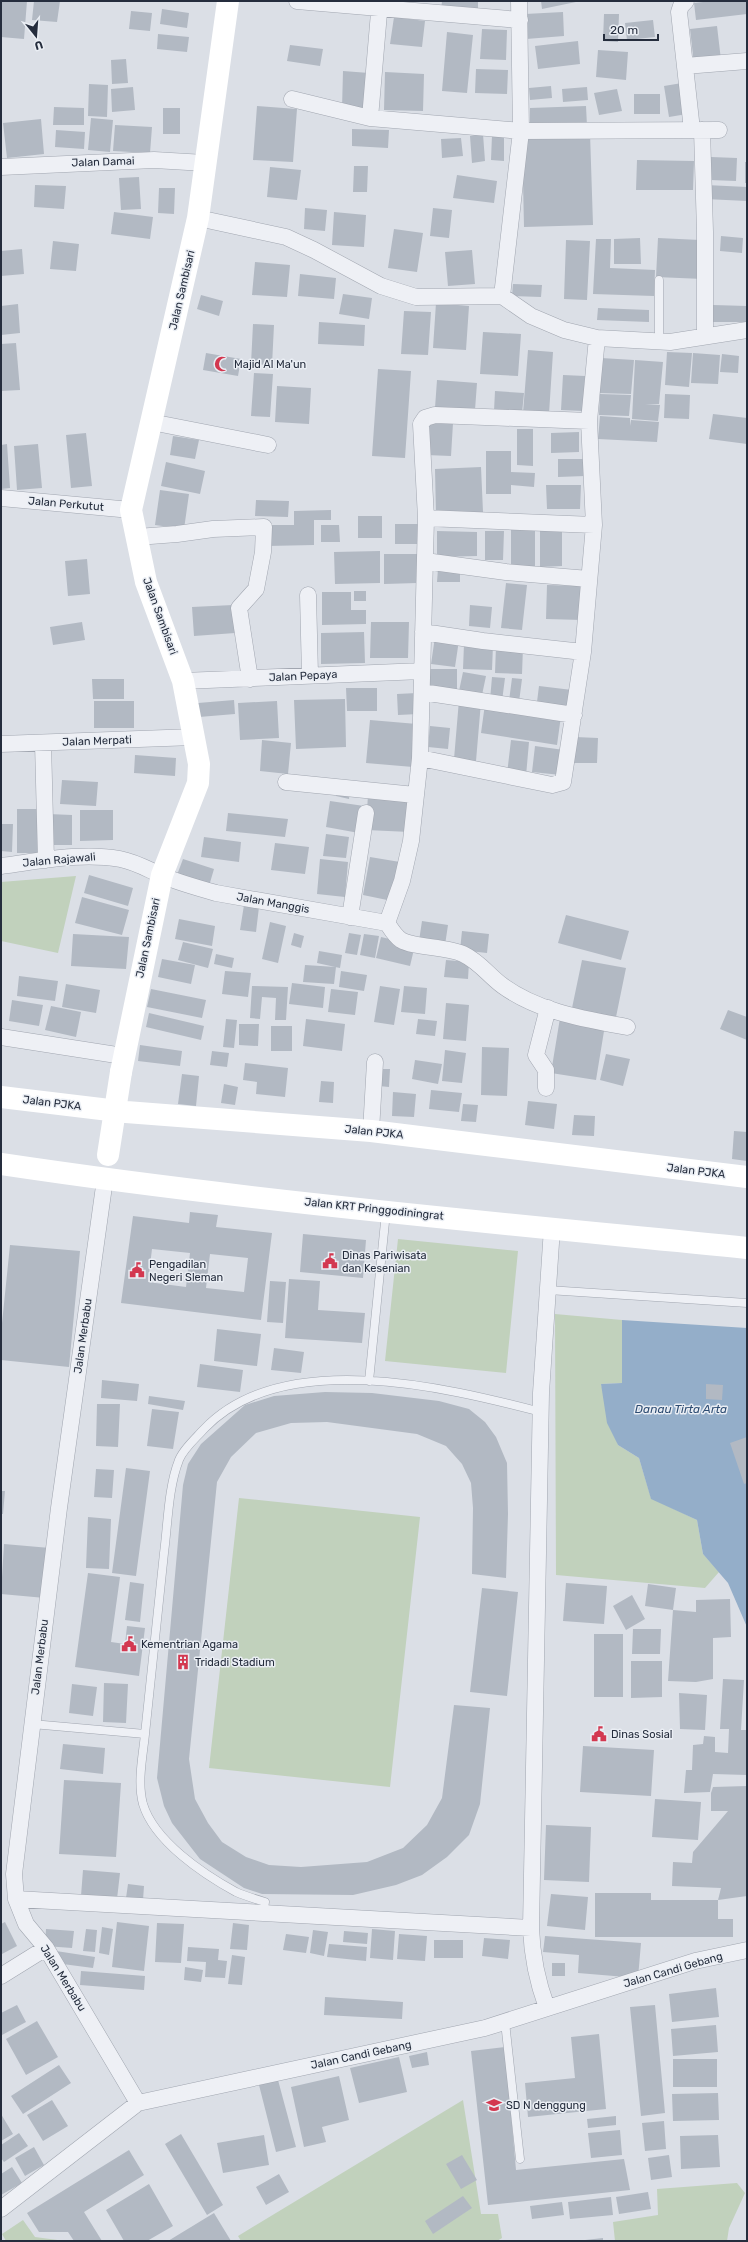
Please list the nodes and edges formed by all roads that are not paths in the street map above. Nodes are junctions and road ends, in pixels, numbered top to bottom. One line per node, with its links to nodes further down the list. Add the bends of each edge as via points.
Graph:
1 (228, 1): 15 (main road, Jalan Sambisari)
2 (297, 1): 5 (street)
3 (519, 1): 6 (street)
4 (686, 1): 8 (street, via 679,12)
5 (379, 4): 6 (street); 10 (street)
6 (520, 20): 13 (street)
7 (747, 61): 8 (street)
8 (685, 66): 11 (street)
9 (292, 99): 10 (street)
10 (370, 118): 13 (street)
11 (697, 130): 12 (street); 13 (street); 21 (street, via 705,232)
12 (719, 130)
13 (521, 131): 19 (street)
14 (1, 155): 16 (street)
15 (205, 163): 16 (street, Jalan Damai, via 154,160); 17 (main road, Jalan Sambisari)
16 (1, 167)
17 (198, 218): 19 (street, via 286,237 381,286 416,297); 25 (main road, Jalan Sambisari)
18 (659, 280): 23 (lane)
19 (502, 296): 22 (street, via 531,316 564,330)
20 (747, 330): 21 (street)
21 (705, 336): 23 (street, via 670,342)
22 (597, 338): 23 (street); 24 (street)
23 (659, 341)
24 (589, 421): 29 (street, via 435,415 425,418 421,424); 30 (street)
25 (151, 422): 26 (street); 28 (main road, Jalan Sambisari)
26 (268, 445)
27 (1, 498): 28 (street, Jalan Perkutut)
28 (131, 510): 31 (main road, Jalan Sambisari)
29 (426, 518): 30 (street); 32 (street)
30 (594, 525): 33 (street)
31 (137, 537): 39 (street, via 213,529 264,527 263,552 256,589 239,608); 40 (main road, Jalan Sambisari, via 146,582)
32 (425, 561): 33 (street, via 506,572); 35 (street)
33 (589, 579): 36 (street)
34 (308, 595): 38 (street)
35 (423, 632): 36 (street); 37 (street)
36 (583, 652): 42 (street)
37 (422, 671): 38 (street, Jalan Pepaya); 41 (street)
38 (310, 676): 39 (street, Jalan Pepaya)
39 (250, 679): 40 (street, Jalan Pepaya)
40 (183, 681): 43 (main road, Jalan Sambisari)
41 (422, 692): 42 (street); 46 (street)
42 (574, 715): 46 (street, via 563,782 559,785 508,778)
43 (194, 737): 44 (street, Jalan Merpati); 52 (main road, Jalan Sambisari, via 199,764 198,783)
44 (43, 743): 45 (street, Jalan Merpati); 50 (street)
45 (1, 744)
46 (420, 758): 48 (street)
47 (286, 782): 48 (street)
48 (415, 795): 54 (street, via 411,841 402,881)
49 (366, 813): 53 (street)
50 (46, 860): 51 (street, Jalan Rajawali); 52 (street, Jalan Rajawali, via 96,856 128,861)
51 (1, 866)
52 (162, 875): 53 (street, Jalan Manggis, via 216,893); 59 (main road, Jalan Sambisari)
53 (350, 917): 54 (street, Jalan Manggis)
54 (387, 923): 55 (street, via 402,940 463,954 481,965 503,986)
55 (548, 1008): 56 (street); 60 (street, via 536,1055 539,1063 545,1067)
56 (627, 1028)
57 (1, 1037): 59 (street)
58 (375, 1062): 62 (street)
59 (122, 1064): 65 (main road, Jalan Sambisari, bridge)
60 (546, 1088)
61 (1, 1097): 62 (main road, Jalan PJKA, via 111,1110)
62 (371, 1131): 64 (main road, Jalan PJKA)
63 (1, 1164): 65 (main road, Jalan KRT Pringgodiningrat)
64 (747, 1177)
65 (104, 1179): 66 (main road, Jalan KRT Pringgodiningrat); 73 (street, Jalan Merbabu)
66 (386, 1211): 67 (main road, Jalan KRT Pringgodiningrat); 71 (lane)
67 (552, 1228): 68 (main road, Jalan KRT Pringgodiningrat); 69 (street)
68 (747, 1248)
69 (548, 1290): 70 (lane); 72 (street)
70 (747, 1303)
71 (369, 1381): 72 (lane, via 454,1391); 74 (lane, via 293,1384 269,1390 234,1405 211,1422 179,1459 169,1510)
72 (541, 1412): 78 (street)
73 (32, 1724): 74 (lane); 75 (street, Jalan Merbabu)
74 (145, 1734): 77 (lane, via 141,1781 143,1802 151,1824 163,1838 197,1867 237,1892 265,1902)
75 (7, 1874): 76 (street, Jalan Merbabu)
76 (16, 1899): 77 (street); 79 (street, Jalan Merbabu, via 26,1924)
77 (264, 1914): 78 (street)
78 (531, 1928): 82 (street, via 532,1958)
79 (46, 1948): 81 (street); 84 (street, Jalan Merbabu)
80 (747, 1950): 82 (street, Jalan Candi Gebang, via 695,1961)
81 (1, 1976)
82 (547, 2008): 83 (street, Jalan Candi Gebang)
83 (505, 2022): 84 (street, Jalan Candi Gebang); 85 (lane)
84 (138, 2103): 86 (street, Jalan Candi Gebang)
85 (520, 2159)
86 (1, 2209)

